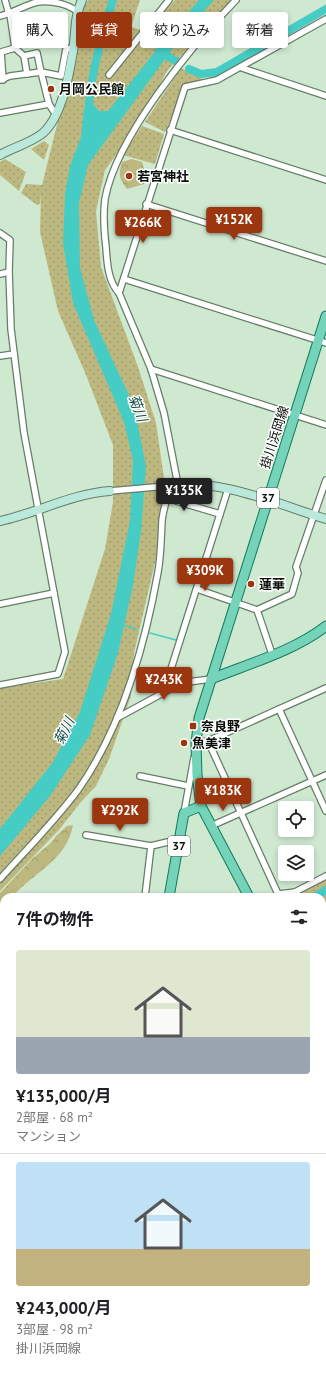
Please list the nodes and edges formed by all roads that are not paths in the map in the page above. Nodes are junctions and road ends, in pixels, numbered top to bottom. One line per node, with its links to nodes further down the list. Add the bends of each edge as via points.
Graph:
1 (4, 0): 6 (street)
2 (82, 0): 5 (street)
3 (168, 0): 16 (street)
4 (236, 0): 31 (street, via 156,97 123,149 105,198 104,212 108,267 114,288)
5 (77, 11): 6 (street, via 65,4 38,2); 11 (street)
6 (10, 14): 7 (street); 9 (street)
7 (0, 16)
8 (326, 19): 13 (street)
9 (12, 28)
10 (15, 48): 12 (street); 17 (street, via 1,52)
11 (73, 48): 14 (street, via 66,49 61,76); 21 (street)
12 (24, 56): 14 (street, via 36,53); 15 (street)
13 (242, 68): 18 (street); 22 (street, via 217,80 185,87)
14 (41, 72): 15 (street); 19 (street)
15 (26, 74): 17 (street)
16 (109, 75)
17 (1, 80)
18 (326, 96)
19 (49, 104): 20 (street); 21 (street)
20 (0, 113)
21 (56, 115): 23 (street, via 50,125 36,138)
22 (170, 130): 24 (street); 25 (street)
23 (1, 154)
24 (326, 180)
25 (146, 204): 27 (street); 30 (street)
26 (0, 233): 28 (street, via 10,240)
27 (326, 261)
28 (9, 272): 29 (street); 34 (street)
29 (0, 274)
30 (124, 279): 31 (street); 33 (street)
31 (119, 293): 36 (street)
32 (326, 316): 33 (main road, 掛川浜岡線 / 37)
33 (322, 342): 37 (main road, 掛川浜岡線 / 37)
34 (14, 354): 35 (street); 46 (street, via 24,433)
35 (0, 356)
36 (151, 369): 37 (street); 39 (street, via 164,413)
37 (294, 415): 38 (street); 45 (main road, 掛川浜岡線 / 37)
38 (326, 425)
39 (177, 480)
40 (326, 480): 48 (street)
41 (168, 485): 42 (street, via 196,484); 44 (street); 63 (street, via 162,518 159,571 131,679)
42 (228, 489): 45 (street); 47 (street)
43 (177, 490): 47 (street, via 176,500)
44 (110, 492): 46 (street, via 63,501)
45 (267, 500): 48 (street); 53 (main road, 掛川浜岡線 / 37)
46 (38, 511): 50 (street); 52 (street)
47 (220, 514): 51 (street)
48 (315, 515): 49 (street); 55 (street, via 296,567 298,573 292,594)
49 (326, 518)
50 (0, 521)
51 (197, 588): 53 (street); 61 (street)
52 (54, 593): 54 (street); 59 (street, via 65,652 58,674)
53 (237, 602): 55 (street); 58 (main road, 掛川浜岡線 / 37)
54 (0, 604)
55 (257, 610): 57 (street)
56 (326, 626): 57 (main road, via 312,638)
57 (272, 654): 58 (main road)
58 (211, 679): 61 (street, via 188,682); 65 (main road, 掛川浜岡線 / 37)
59 (0, 685)
60 (326, 688): 62 (street)
61 (164, 691): 63 (street)
62 (279, 709): 64 (street); 68 (street)
63 (116, 718): 79 (street, via 78,789 36,841)
64 (208, 741): 65 (street); 73 (street)
65 (196, 743): 69 (street); 70 (main road, 掛川浜岡線 / 37)
66 (326, 775): 68 (street)
67 (140, 776): 69 (street)
68 (312, 781): 71 (street); 73 (street)
69 (188, 786): 72 (street)
70 (201, 806): 72 (main road); 74 (main road, 掛川浜岡線 / 37)
71 (326, 811)
72 (184, 813): 76 (main road, 37)
73 (242, 813): 74 (street); 84 (street)
74 (211, 826): 83 (main road, 掛川浜岡線 / 37)
75 (86, 835): 77 (street)
76 (180, 839): 77 (street); 82 (main road, 37)
77 (151, 846): 81 (street)
78 (326, 876): 80 (street)
79 (0, 878)
80 (296, 892): 85 (street)
81 (145, 893)
82 (170, 893)
83 (247, 893)
84 (278, 893)
85 (287, 893)

